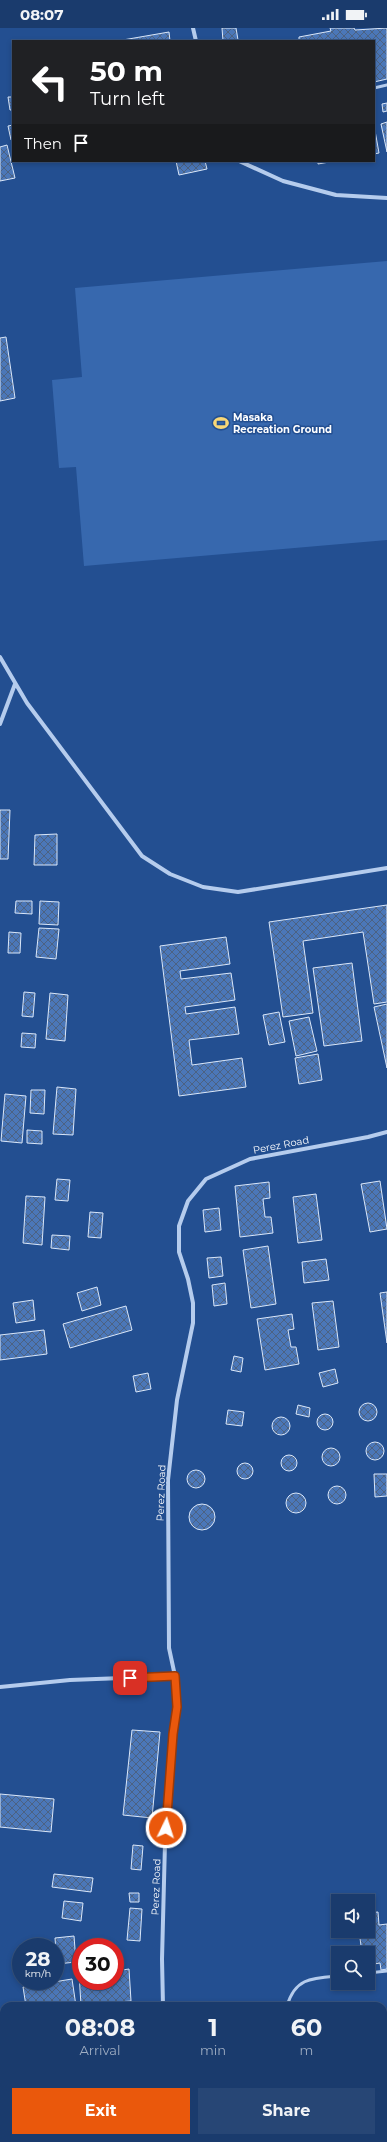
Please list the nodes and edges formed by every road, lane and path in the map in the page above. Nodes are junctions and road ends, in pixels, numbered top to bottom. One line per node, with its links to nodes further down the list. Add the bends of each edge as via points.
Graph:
1 (193, 28): 2 (street)
2 (196, 40)
3 (387, 85): 4 (lane)
4 (375, 88)
5 (241, 162): 6 (street, via 283,181 336,195)
6 (387, 198)
7 (0, 657): 8 (street)
8 (15, 684): 9 (street); 10 (street, via 142,856 170,874 203,887 238,892)
9 (0, 724)
10 (387, 868)
11 (387, 1132): 12 (street, Perez Road, via 250,1159 206,1179 188,1201 179,1226 179,1252 193,1303 193,1323 177,1400 168,1480 169,1648)
12 (175, 1676): 13 (street, via 70,1680); 17 (street, Perez Road, via 177,1707 165,1851)
13 (0, 1687)
14 (387, 1971): 15 (lane)
15 (375, 1972)
16 (331, 1977): 18 (lane, via 301,1982 290,1995)
17 (163, 2002)
18 (288, 2002)

